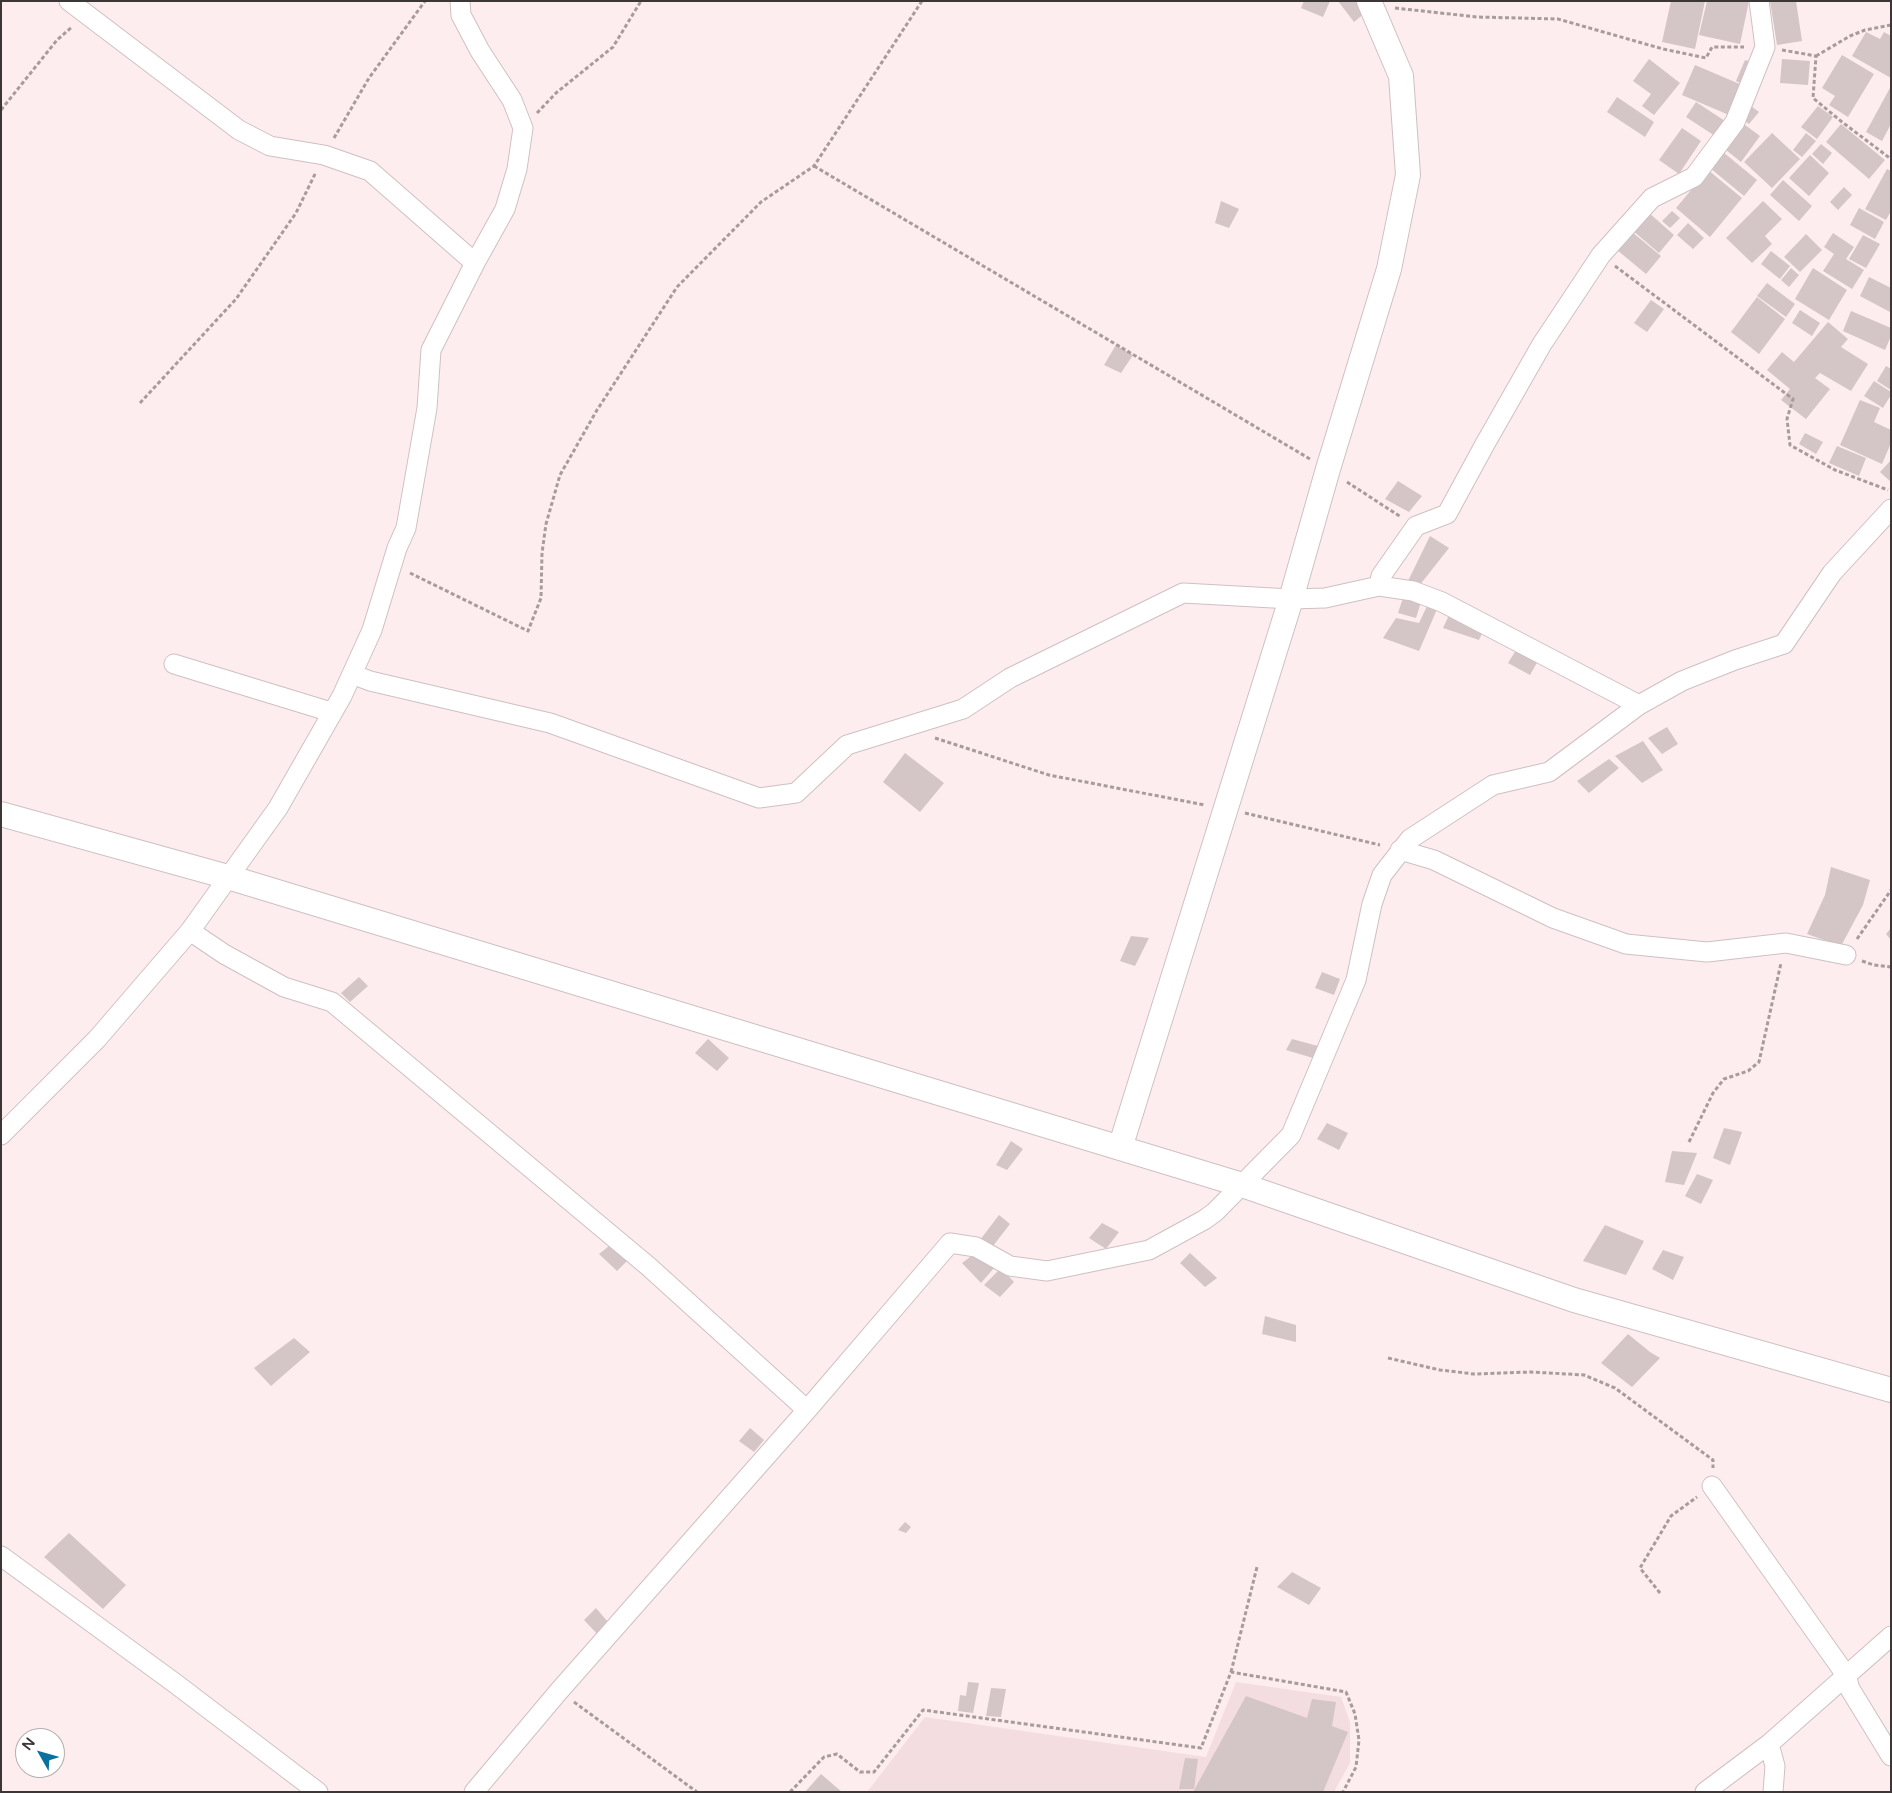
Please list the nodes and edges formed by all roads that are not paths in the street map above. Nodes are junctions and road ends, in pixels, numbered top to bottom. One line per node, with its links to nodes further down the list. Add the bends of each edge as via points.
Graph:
1 (69, 1): 5 (street, via 240,130 270,146 324,155 370,171)
2 (460, 1): 5 (street, via 460,14 512,100 523,128 517,169 505,208)
3 (1759, 1): 7 (street, via 1765,47 1734,122 1694,177 1652,198 1600,255 1542,344 1447,514 1416,526 1381,576)
4 (1371, 4): 8 (street, via 1401,76 1408,175 1389,269)
5 (474, 263): 10 (street, via 431,350 427,408 406,528 372,630)
6 (1891, 509): 11 (street, via 1832,573 1784,644 1682,681)
7 (1379, 586): 8 (street, via 1325,598); 11 (street, via 1413,592 1442,602)
8 (1291, 599): 10 (street, via 1183,594 1010,678 963,709 847,745 796,793 759,798 550,723 370,682); 19 (street)
9 (174, 664): 12 (street)
10 (352, 674): 12 (street)
11 (1639, 705): 14 (street, via 1549,772 1493,785 1410,839)
12 (332, 712): 15 (street, via 278,808)
13 (1, 814): 15 (street)
14 (1400, 850): 17 (street, via 1434,860 1553,918 1626,944 1707,952 1786,943); 20 (street, via 1382,875 1372,904 1356,980 1291,1135)
15 (228, 878): 16 (street); 19 (street)
16 (190, 930): 18 (street, via 97,1039); 22 (street, via 224,954 284,987 332,1002 648,1266)
17 (1846, 955)
18 (1, 1135)
19 (1120, 1148): 20 (street)
20 (1242, 1185): 21 (street, via 1574,1300); 22 (street, via 1204,1220 1149,1250 1047,1271 1010,1266 976,1247 950,1244)
21 (1891, 1390)
22 (807, 1410): 30 (street)
23 (1712, 1486): 26 (street)
24 (1, 1556): 29 (street)
25 (1891, 1636): 26 (street)
26 (1846, 1675): 27 (street); 28 (street, via 1850,1689)
27 (1769, 1744): 31 (street); 32 (street, via 1775,1766)
28 (1891, 1756)
29 (318, 1792)
30 (474, 1792)
31 (1704, 1792)
32 (1773, 1792)

